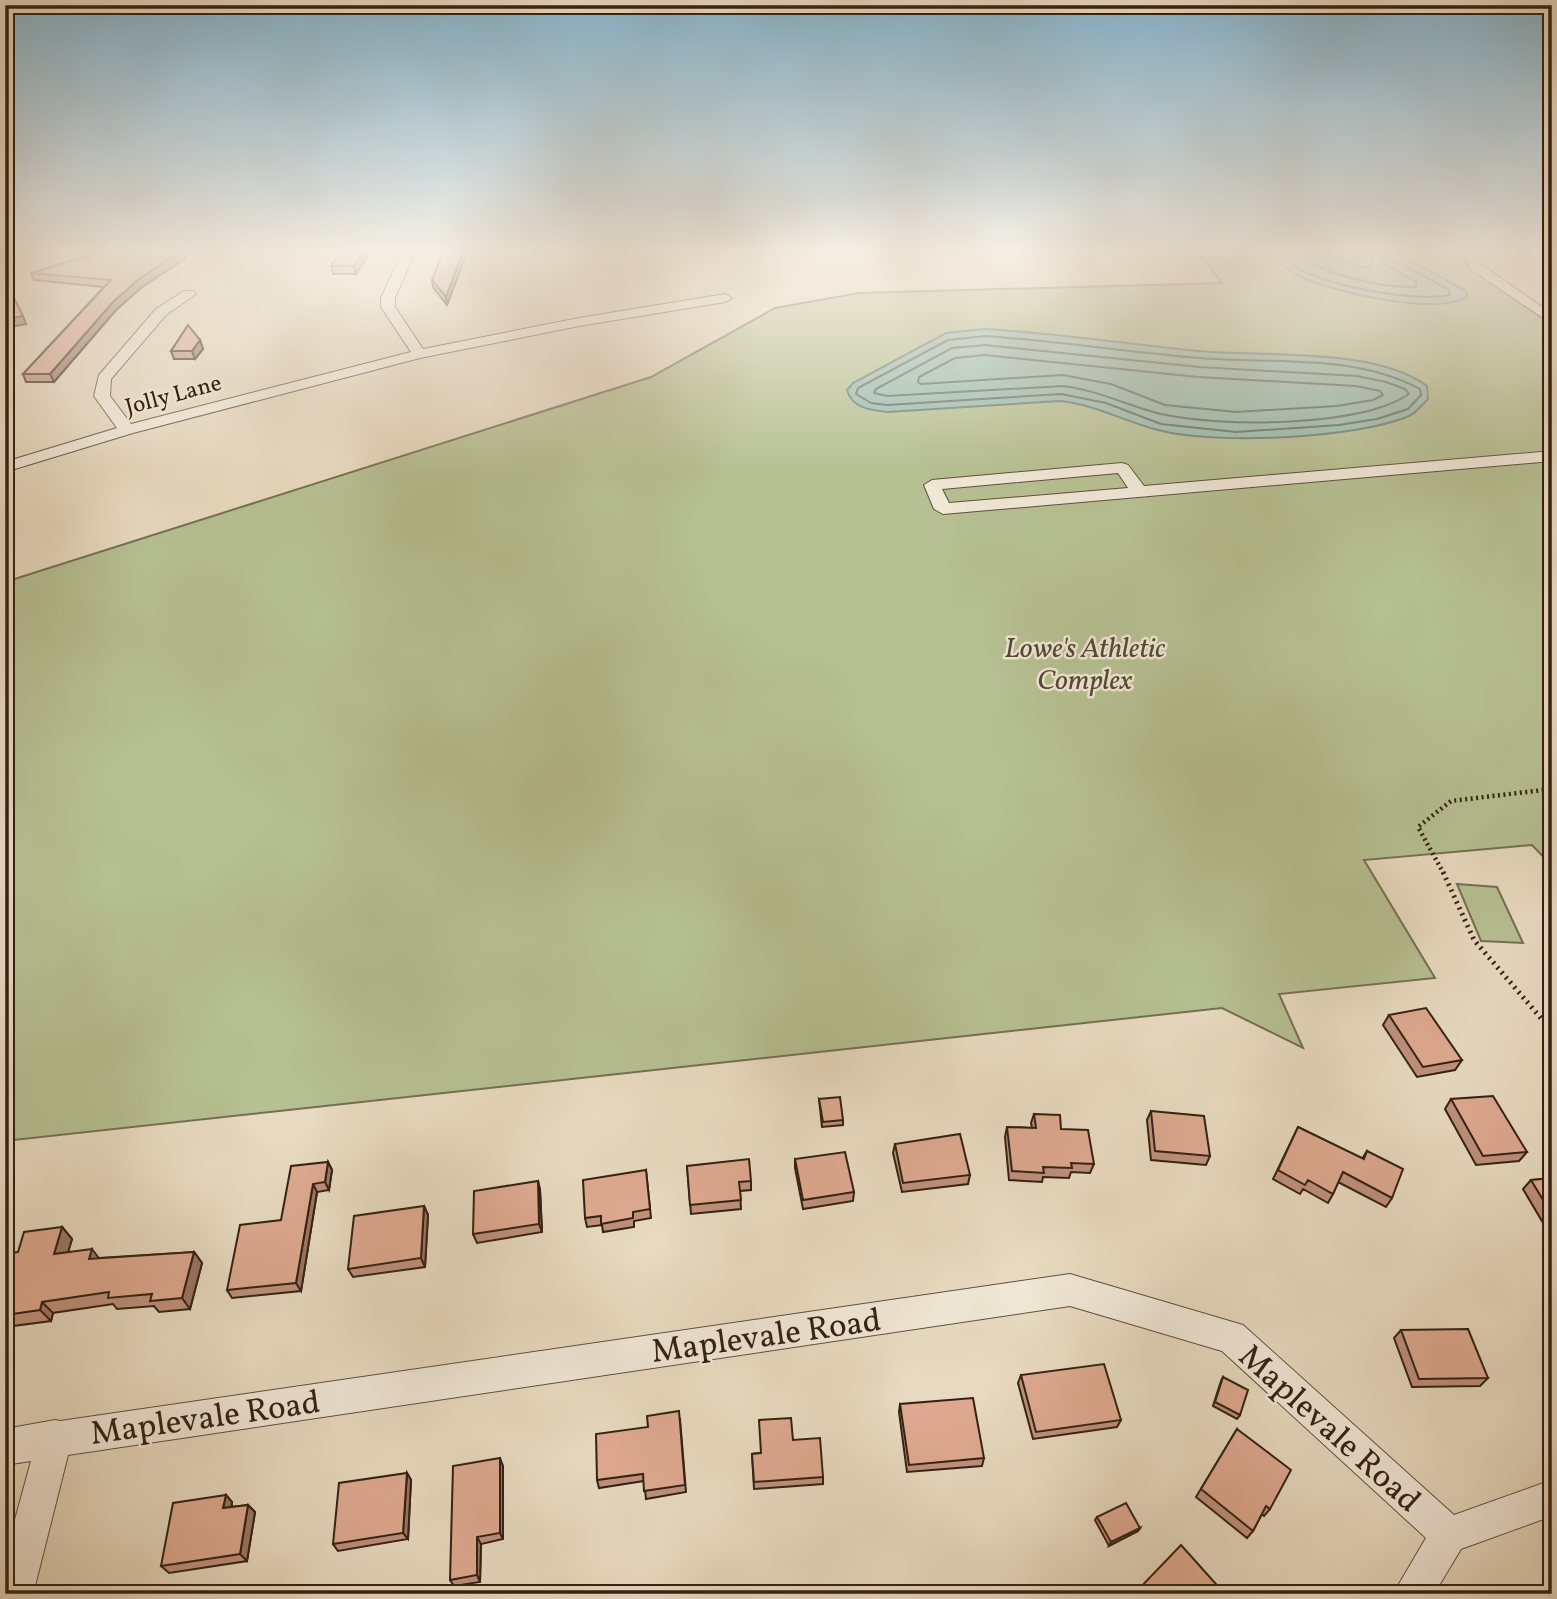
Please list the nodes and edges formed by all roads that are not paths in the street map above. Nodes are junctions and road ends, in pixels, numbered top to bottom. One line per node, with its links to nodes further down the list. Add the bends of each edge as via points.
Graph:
1 (151, 324): 5 (street, via 104,378 102,396)
2 (399, 324): 4 (street)
3 (571, 324): 4 (street, Jolly Lane)
4 (419, 354): 5 (street, Jolly Lane)
5 (127, 430): 7 (street, Jolly Lane)
6 (1552, 456): 8 (street)
7 (5, 467)
8 (1140, 492): 8 (street, via 1122,468 932,485 943,509)
9 (55, 1437): 10 (street, Maplevale Road); 12 (street, Maplevale Road, via 1070,1290 1231,1336); 13 (street)
10 (5, 1447)
11 (1552, 1498): 12 (street)
12 (1450, 1535): 14 (street)
13 (14, 1594)
14 (1412, 1594)

